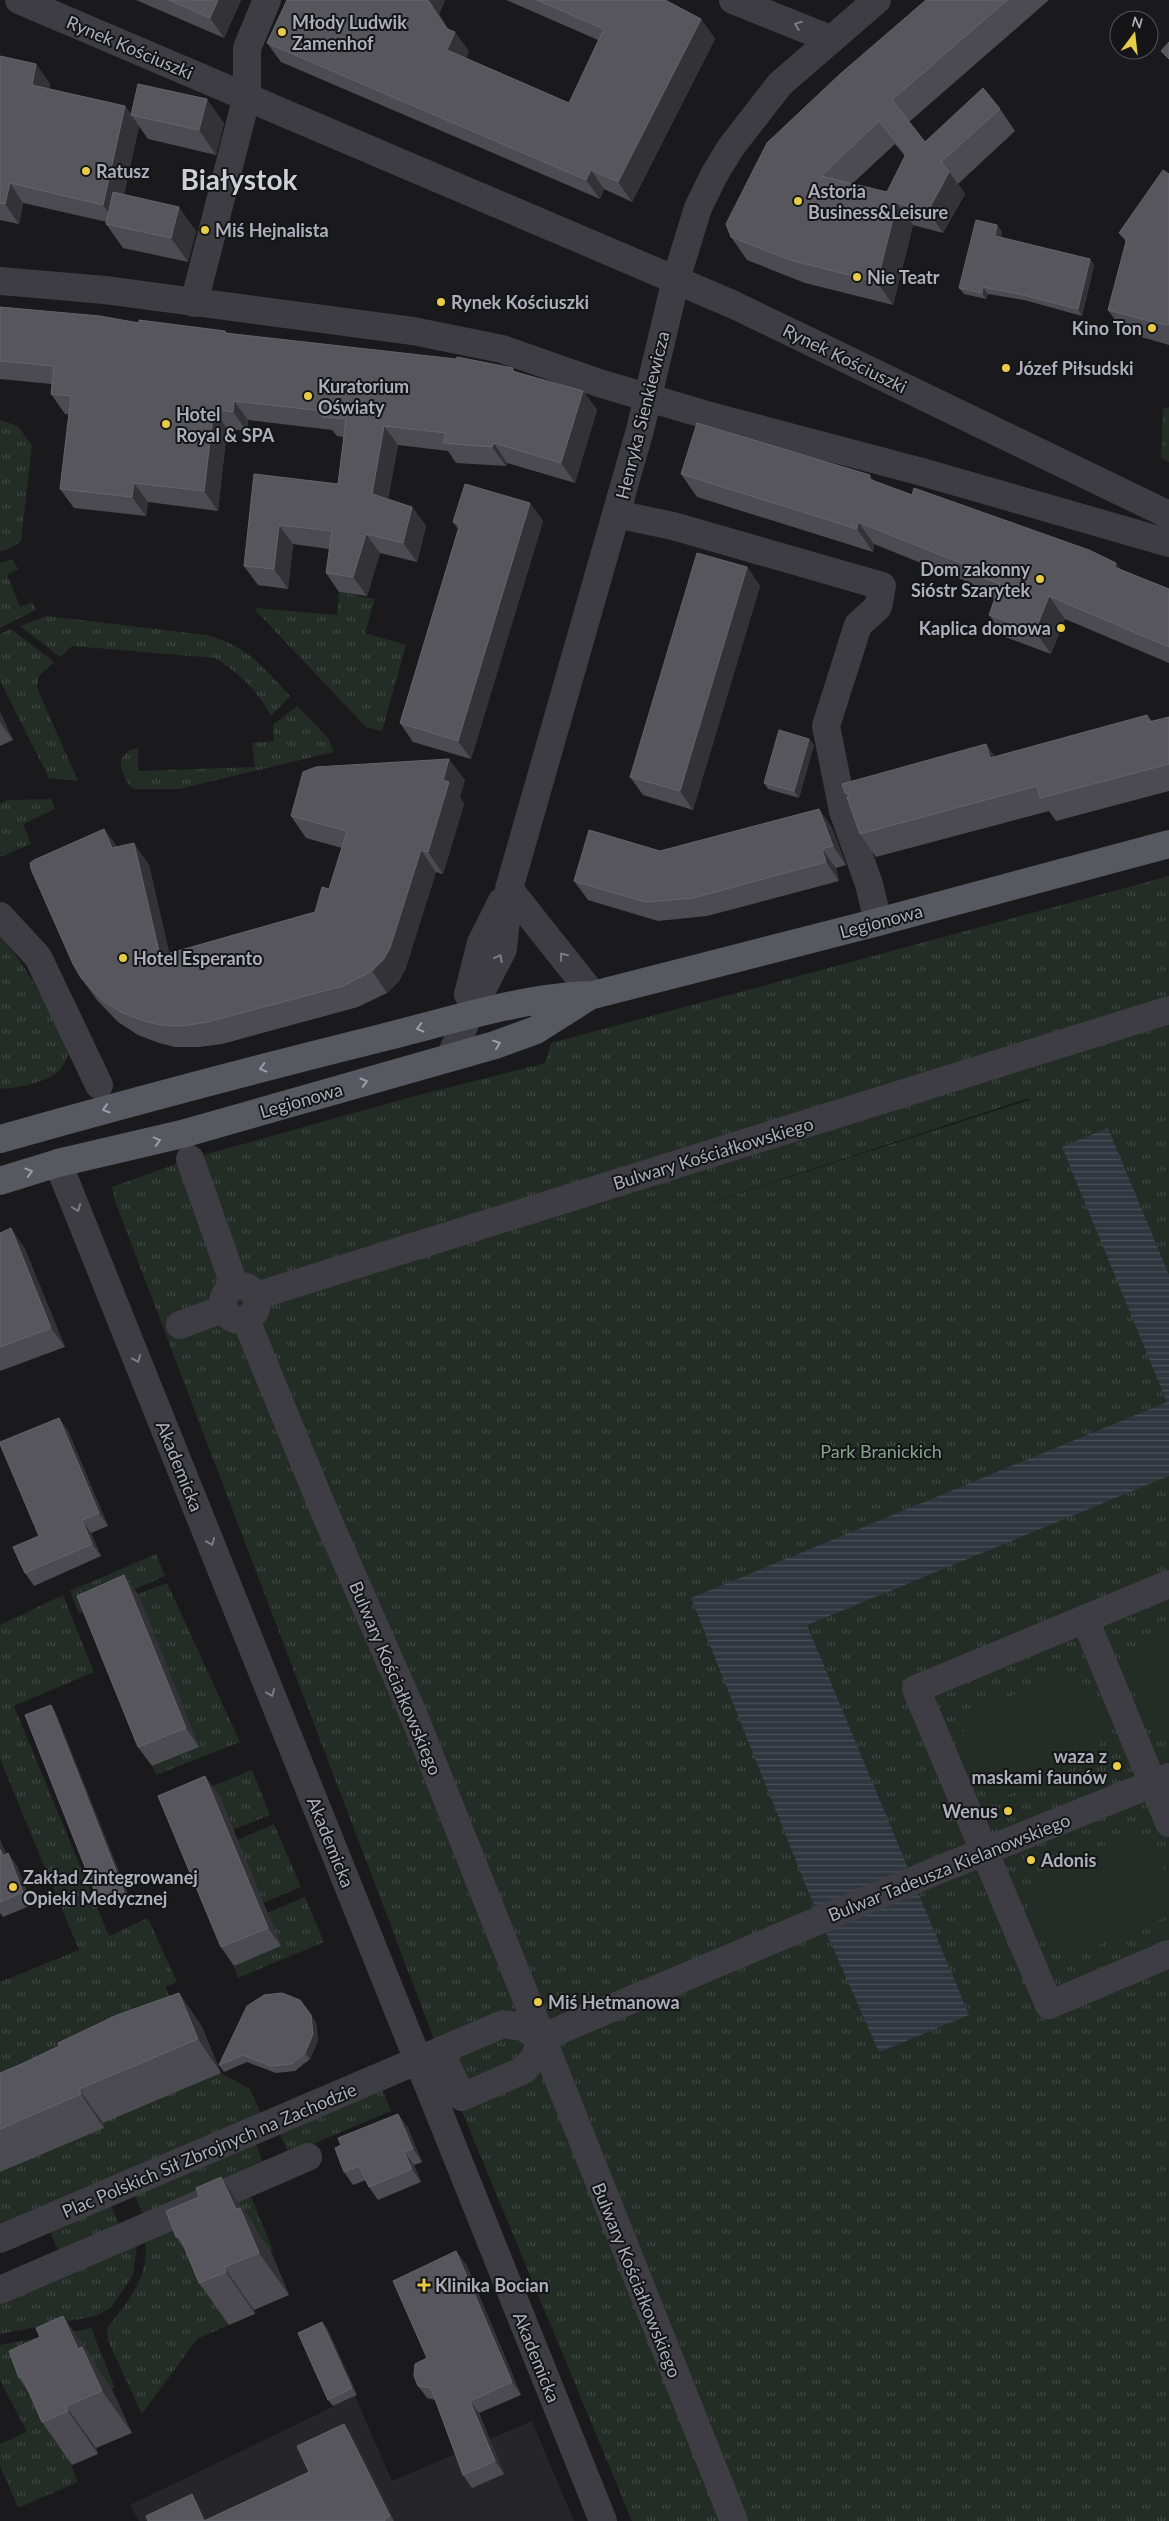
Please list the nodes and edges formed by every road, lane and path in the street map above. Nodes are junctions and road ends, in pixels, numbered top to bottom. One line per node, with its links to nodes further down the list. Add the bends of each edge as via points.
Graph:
1 (19, 0): 6 (street, Rynek Kościuszki)
2 (267, 0): 6 (street, via 247,48)
3 (733, 0): 5 (street, one-way to 3)
4 (877, 0): 5 (street, Henryka Sienkiewicza)
5 (830, 38): 7 (street, Henryka Sienkiewicza, via 780,84 714,175 698,208)
6 (247, 96): 7 (street, Rynek Kościuszki); 9 (street)
7 (676, 280): 10 (street, Henryka Sienkiewicza); 12 (street, Rynek Kościuszki)
8 (0, 281): 9 (street, via 96,289)
9 (194, 303): 10 (street, via 413,331 467,342 502,350)
10 (648, 398): 11 (street, Henryka Sienkiewicza); 13 (street)
11 (616, 514): 15 (street, Henryka Sienkiewicza); 17 (street, via 673,526 882,586 878,607 858,625 826,726 843,811 869,884)
12 (1169, 515)
13 (1169, 543)
14 (1169, 844): 17 (main road, Legionowa)
15 (509, 889): 18 (street, one-way to 15); 20 (street, Henryka Sienkiewicza, via 481,943 468,986)
16 (0, 916): 22 (street, via 38,957)
17 (878, 922): 18 (main road, Legionowa)
18 (593, 994): 20 (main road, Legionowa, via 569,995); 21 (main road, Legionowa, one-way to 18, via 536,1030)
19 (1169, 1010): 27 (street, Bulwary Kościałkowskiego)
20 (468, 1017): 21 (street, Henryka Sienkiewicza); 23 (main road, Legionowa, one-way to 23)
21 (450, 1058): 25 (main road, Legionowa, one-way to 21, via 148,1144)
22 (99, 1085)
23 (0, 1138)
24 (190, 1158): 27 (street, Bulwary Kościałkowskiego)
25 (58, 1163): 26 (main road, Legionowa, one-way to 25); 36 (street, Akademicka, one-way to 36)
26 (0, 1181)
27 (240, 1303): 28 (street, Bulwary Kościałkowskiego); 35 (street, Bulwary Kościałkowskiego, via 331,1527 414,1716)
28 (180, 1325)
29 (1169, 1584): 30 (street)
30 (1085, 1619): 31 (street); 33 (street, via 916,1689)
31 (1161, 1781): 32 (street); 33 (street, Bulwar Tadeusza Kielanowskiego)
32 (1169, 1823)
33 (984, 1852): 34 (street, via 1049,2005); 35 (street, Bulwar Tadeusza Kielanowskiego)
34 (1169, 1954)
35 (541, 2038): 36 (street, via 523,2026 503,2024); 36 (street, via 535,2057 524,2070 462,2097); 41 (street, Bulwary Kościałkowskiego)
36 (429, 2056): 38 (street, Plac Polskich Sił Zbrojnych na Zachodzie); 40 (street, Akademicka)
37 (308, 2157): 39 (street)
38 (0, 2239)
39 (0, 2290)
40 (603, 2521)
41 (734, 2521)

